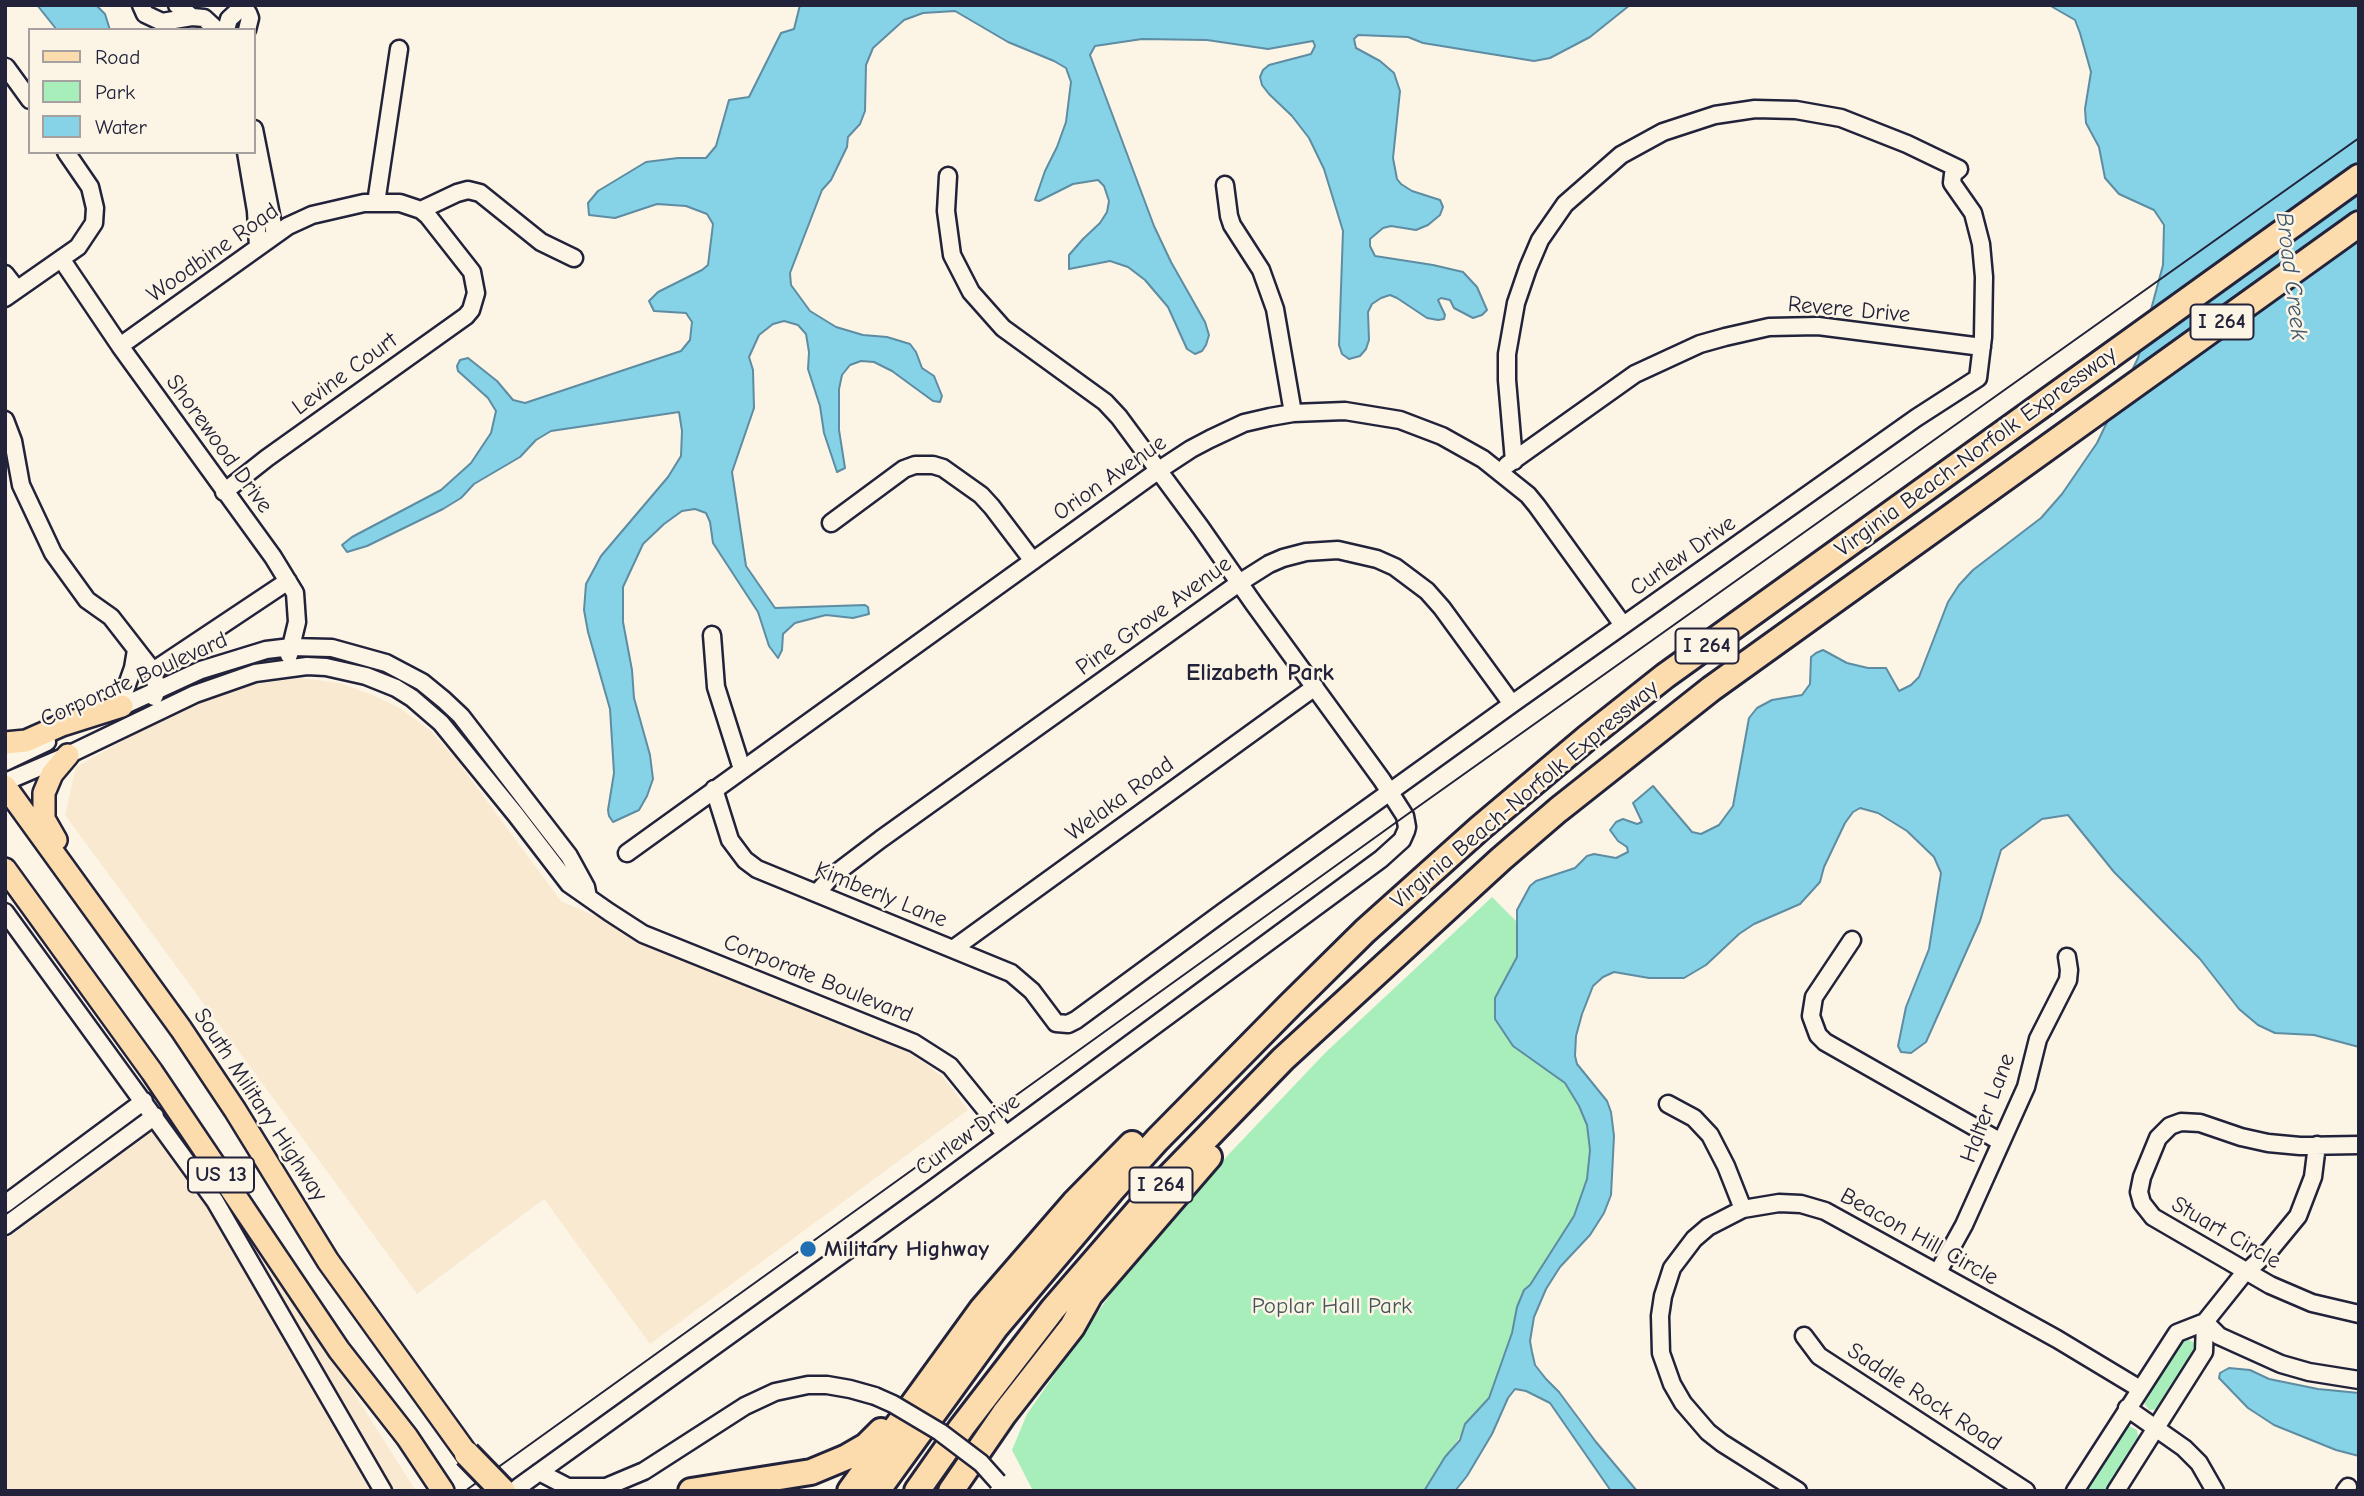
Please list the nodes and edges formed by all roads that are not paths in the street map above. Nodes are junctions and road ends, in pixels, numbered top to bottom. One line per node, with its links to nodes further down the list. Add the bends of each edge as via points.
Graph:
1 (141, 5): 3 (street, via 145,14 162,22)
2 (177, 5): 3 (street)
3 (192, 17): 4 (street, via 204,18)
4 (215, 28)
5 (227, 28): 6 (street, via 240,9 248,12)
6 (248, 28)
7 (399, 48): 16 (street)
8 (6, 67): 9 (street)
9 (28, 97)
10 (256, 139): 19 (street)
11 (67, 154): 22 (street, via 90,187 95,208 88,234)
12 (246, 154): 20 (street)
13 (948, 176): 30 (street, via 946,211 952,255 971,292 1003,328 1105,402)
14 (2359, 177): 67 (highway, Virginia Beach-Norfolk Expressway / I 264, via 1762,605 1588,737 1423,878)
15 (1224, 185): 27 (street, via 1232,225 1261,270 1275,309)
16 (376, 203): 17 (street, Woodbine Road, via 400,203); 19 (street, Woodbine Road, via 312,215)
17 (421, 210): 21 (street, via 457,193 480,193 541,242); 32 (street, Levine Court, via 467,264 476,284 466,316)
18 (2359, 224): 62 (highway, Virginia Beach-Norfolk Expressway / I 264, via 1711,689 1558,810)
19 (275, 235): 20 (street, Woodbine Road)
20 (258, 247): 25 (street, Woodbine Road)
21 (574, 258)
22 (62, 260): 24 (street); 25 (street, Shorewood Drive)
23 (5, 274): 24 (street)
24 (10, 293)
25 (120, 346): 32 (street, Shorewood Drive)
26 (1982, 347): 29 (street, Revere Drive, via 1818,326 1769,327 1725,337 1635,373); 29 (street, Curlew Drive, via 1981,244 1973,213 1952,183 1959,169 1907,144 1819,113 1755,109 1715,115 1663,132 1621,155 1579,190 1540,240 1516,303 1507,354); 37 (street, Curlew Drive, via 1978,378)
27 (1293, 413): 30 (street, Orion Avenue, via 1244,424); 31 (street, Orion Avenue, via 1345,411 1399,420 1442,436)
28 (5, 420): 40 (street, via 21,485 53,553 87,600 111,617)
29 (1514, 461): 31 (street, Revere Drive)
30 (1158, 470): 34 (street, Orion Avenue); 36 (street)
31 (1499, 470): 37 (street, Orion Avenue, via 1537,506)
32 (224, 492): 35 (street, Shorewood Drive)
33 (831, 523): 34 (street, via 904,469 933,465 981,495)
34 (1033, 561): 51 (street, Orion Avenue)
35 (288, 581): 39 (street, Shorewood Drive, via 298,608); 42 (street)
36 (1239, 583): 43 (street); 45 (street, Pine Grove Avenue, via 1269,564 1306,552 1338,550 1377,559 1395,567 1442,608); 58 (street, Pine Grove Avenue, via 881,839)
37 (1623, 625): 45 (street, Curlew Drive)
38 (712, 635): 51 (street, via 716,687)
39 (291, 647): 41 (street, Shorewood Drive); 44 (street, Corporate Boulevard, via 233,659); 59 (street, Corporate Boulevard, via 332,648 386,663 444,699 569,856)
40 (136, 650): 42 (street); 46 (street)
41 (287, 667): 47 (street, Corporate Boulevard, via 220,684); 59 (street, Corporate Boulevard, via 357,673 396,688 424,707 454,738 569,884)
42 (153, 671): 44 (street)
43 (1315, 687): 54 (street); 64 (street, Welaka Road)
44 (157, 690): 46 (street, Corporate Boulevard); 47 (street, via 146,709)
45 (1512, 704): 54 (street, Curlew Drive)
46 (122, 706): 48 (main road, via 26,741); 50 (street, Corporate Boulevard)
47 (99, 739): 49 (street, Corporate Boulevard)
48 (5, 743)
49 (68, 755): 52 (street, Corporate Boulevard); 66 (main road, via 44,793 44,819 96,894)
50 (5, 762)
51 (742, 769): 53 (street, Orion Avenue)
52 (5, 784): 66 (main road, South Military Highway / US 13)
53 (714, 789): 55 (street, Orion Avenue); 58 (street, Kimberly Lane, via 730,840 745,860)
54 (1390, 792): 68 (street, Curlew Drive, via 1076,1020); 72 (street, Curlew Drive, via 1407,827 1394,849)
55 (627, 853)
56 (5, 869): 61 (main road, US 13)
57 (5, 879): 61 (main road)
58 (817, 893): 64 (street, Kimberly Lane)
59 (588, 897): 72 (street, Corporate Boulevard, via 643,934 936,1055 960,1076)
60 (5, 912): 69 (street)
61 (36, 912): 96 (main road, US 13)
62 (1442, 914): 93 (highway, via 1247,1115 1116,1264); 102 (highway, Virginia Beach-Norfolk Expressway / I 264, via 1283,1059 1155,1191 1029,1338)
63 (1852, 940): 73 (street, via 1814,997 1811,1016 1818,1035)
64 (953, 949): 68 (street, Kimberly Lane, via 1011,973)
65 (2067, 957): 73 (street, Halter Lane, via 2068,980 2038,1039 2026,1087)
66 (136, 966): 91 (main road, South Military Highway / US 13, via 235,1110 328,1261)
67 (1290, 1004): 86 (highway, via 1202,1076 1114,1163 1025,1258); 101 (highway, Virginia Beach-Norfolk Expressway / I 264, via 1157,1140 1058,1252 996,1327)
68 (1056, 1023)
69 (144, 1101): 71 (street); 76 (street)
70 (1668, 1104): 79 (street, via 1694,1118 1710,1135)
71 (155, 1116): 77 (street); 95 (street, via 215,1201)
72 (1006, 1135): 92 (street, Curlew Drive)
73 (2001, 1142): 81 (street, Halter Lane)
74 (2317, 1145): 75 (street, Stuart Circle); 82 (street, via 2298,1216); 82 (street, Stuart Circle, via 2268,1143 2192,1122 2170,1126 2158,1138 2140,1183 2146,1211)
75 (2359, 1145)
76 (74, 1153): 77 (street); 78 (street)
77 (85, 1168): 80 (street)
78 (5, 1204)
79 (1743, 1209): 81 (street, Beacon Hill Circle, via 1779,1203 1818,1208); 103 (street, Beacon Hill Circle, via 1708,1227 1672,1268 1660,1316 1661,1353 1672,1384 1701,1424 1722,1443)
80 (5, 1226)
81 (1938, 1272): 88 (street, Beacon Hill Circle)
82 (2246, 1272): 83 (street, Stuart Circle, via 2287,1294); 84 (street)
83 (2359, 1314)
84 (2205, 1322): 87 (street, via 2219,1336 2281,1364); 88 (street, via 2177,1333); 90 (street, via 2204,1352)
85 (1804, 1336): 104 (street, Saddle Rock Road, via 1819,1356)
86 (944, 1359): 99 (highway, via 879,1434 847,1457 811,1472); 100 (highway)
87 (2359, 1380)
88 (2140, 1389): 89 (street)
89 (2127, 1408): 90 (street); 105 (street)
90 (2156, 1428): 106 (street); 107 (street, via 2199,1463)
91 (463, 1448): 97 (highway, bridge)
92 (544, 1468): 94 (street, bridge, via 568,1487 606,1487 645,1471 745,1406 775,1392 827,1385 893,1404 940,1432 981,1463); 98 (street, Curlew Drive)
93 (956, 1485)
94 (1002, 1486)
95 (383, 1491)
96 (443, 1491)
97 (503, 1491)
98 (513, 1491)
99 (691, 1491)
100 (850, 1491)
101 (877, 1491)
102 (917, 1491)
103 (1798, 1491)
104 (2026, 1491)
105 (2075, 1491)
106 (2116, 1491)
107 (2215, 1491)

